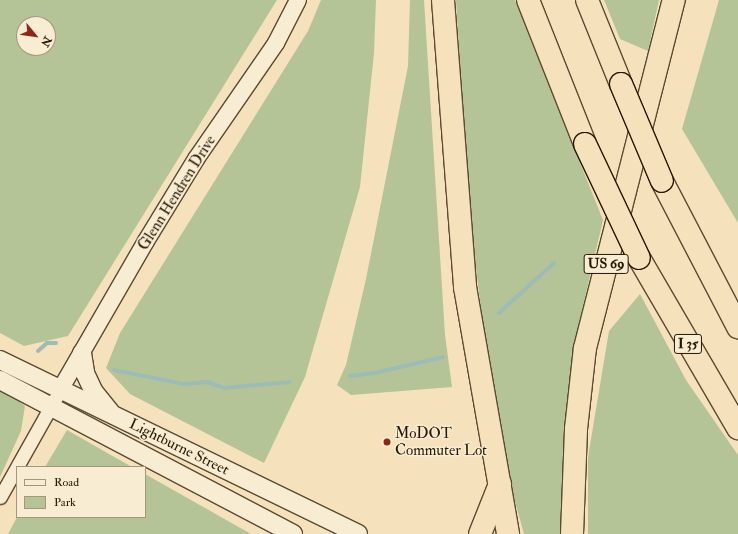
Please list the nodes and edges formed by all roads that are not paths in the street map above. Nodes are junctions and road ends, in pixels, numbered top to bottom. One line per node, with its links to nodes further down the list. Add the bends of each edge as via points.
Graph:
1 (298, 0): 7 (street, Glenn Hendren Drive, via 276,43 196,159 150,234)
2 (443, 0): 16 (highway, via 465,287)
3 (528, 0): 13 (highway, I 35, bridge, via 586,144 639,258)
4 (587, 0): 6 (highway, bridge, via 662,181)
5 (674, 0): 22 (highway, US 69, via 585,348 576,429)
6 (738, 327)
7 (82, 353): 10 (street, Glenn Hendren Drive); 12 (main road, via 85,373 94,392)
8 (0, 360): 10 (main road, Lightburne Street)
9 (0, 380): 11 (main road, Lightburne Street)
10 (60, 390): 11 (street); 12 (main road, Lightburne Street)
11 (50, 407): 14 (street); 18 (main road, Lightburne Street)
12 (111, 414): 19 (main road, Lightburne Street)
13 (738, 428)
14 (17, 466)
15 (16, 468): 17 (street)
16 (500, 484): 20 (highway); 21 (highway)
17 (0, 497)
18 (293, 534)
19 (358, 534)
20 (480, 534)
21 (508, 534)
22 (572, 534)

